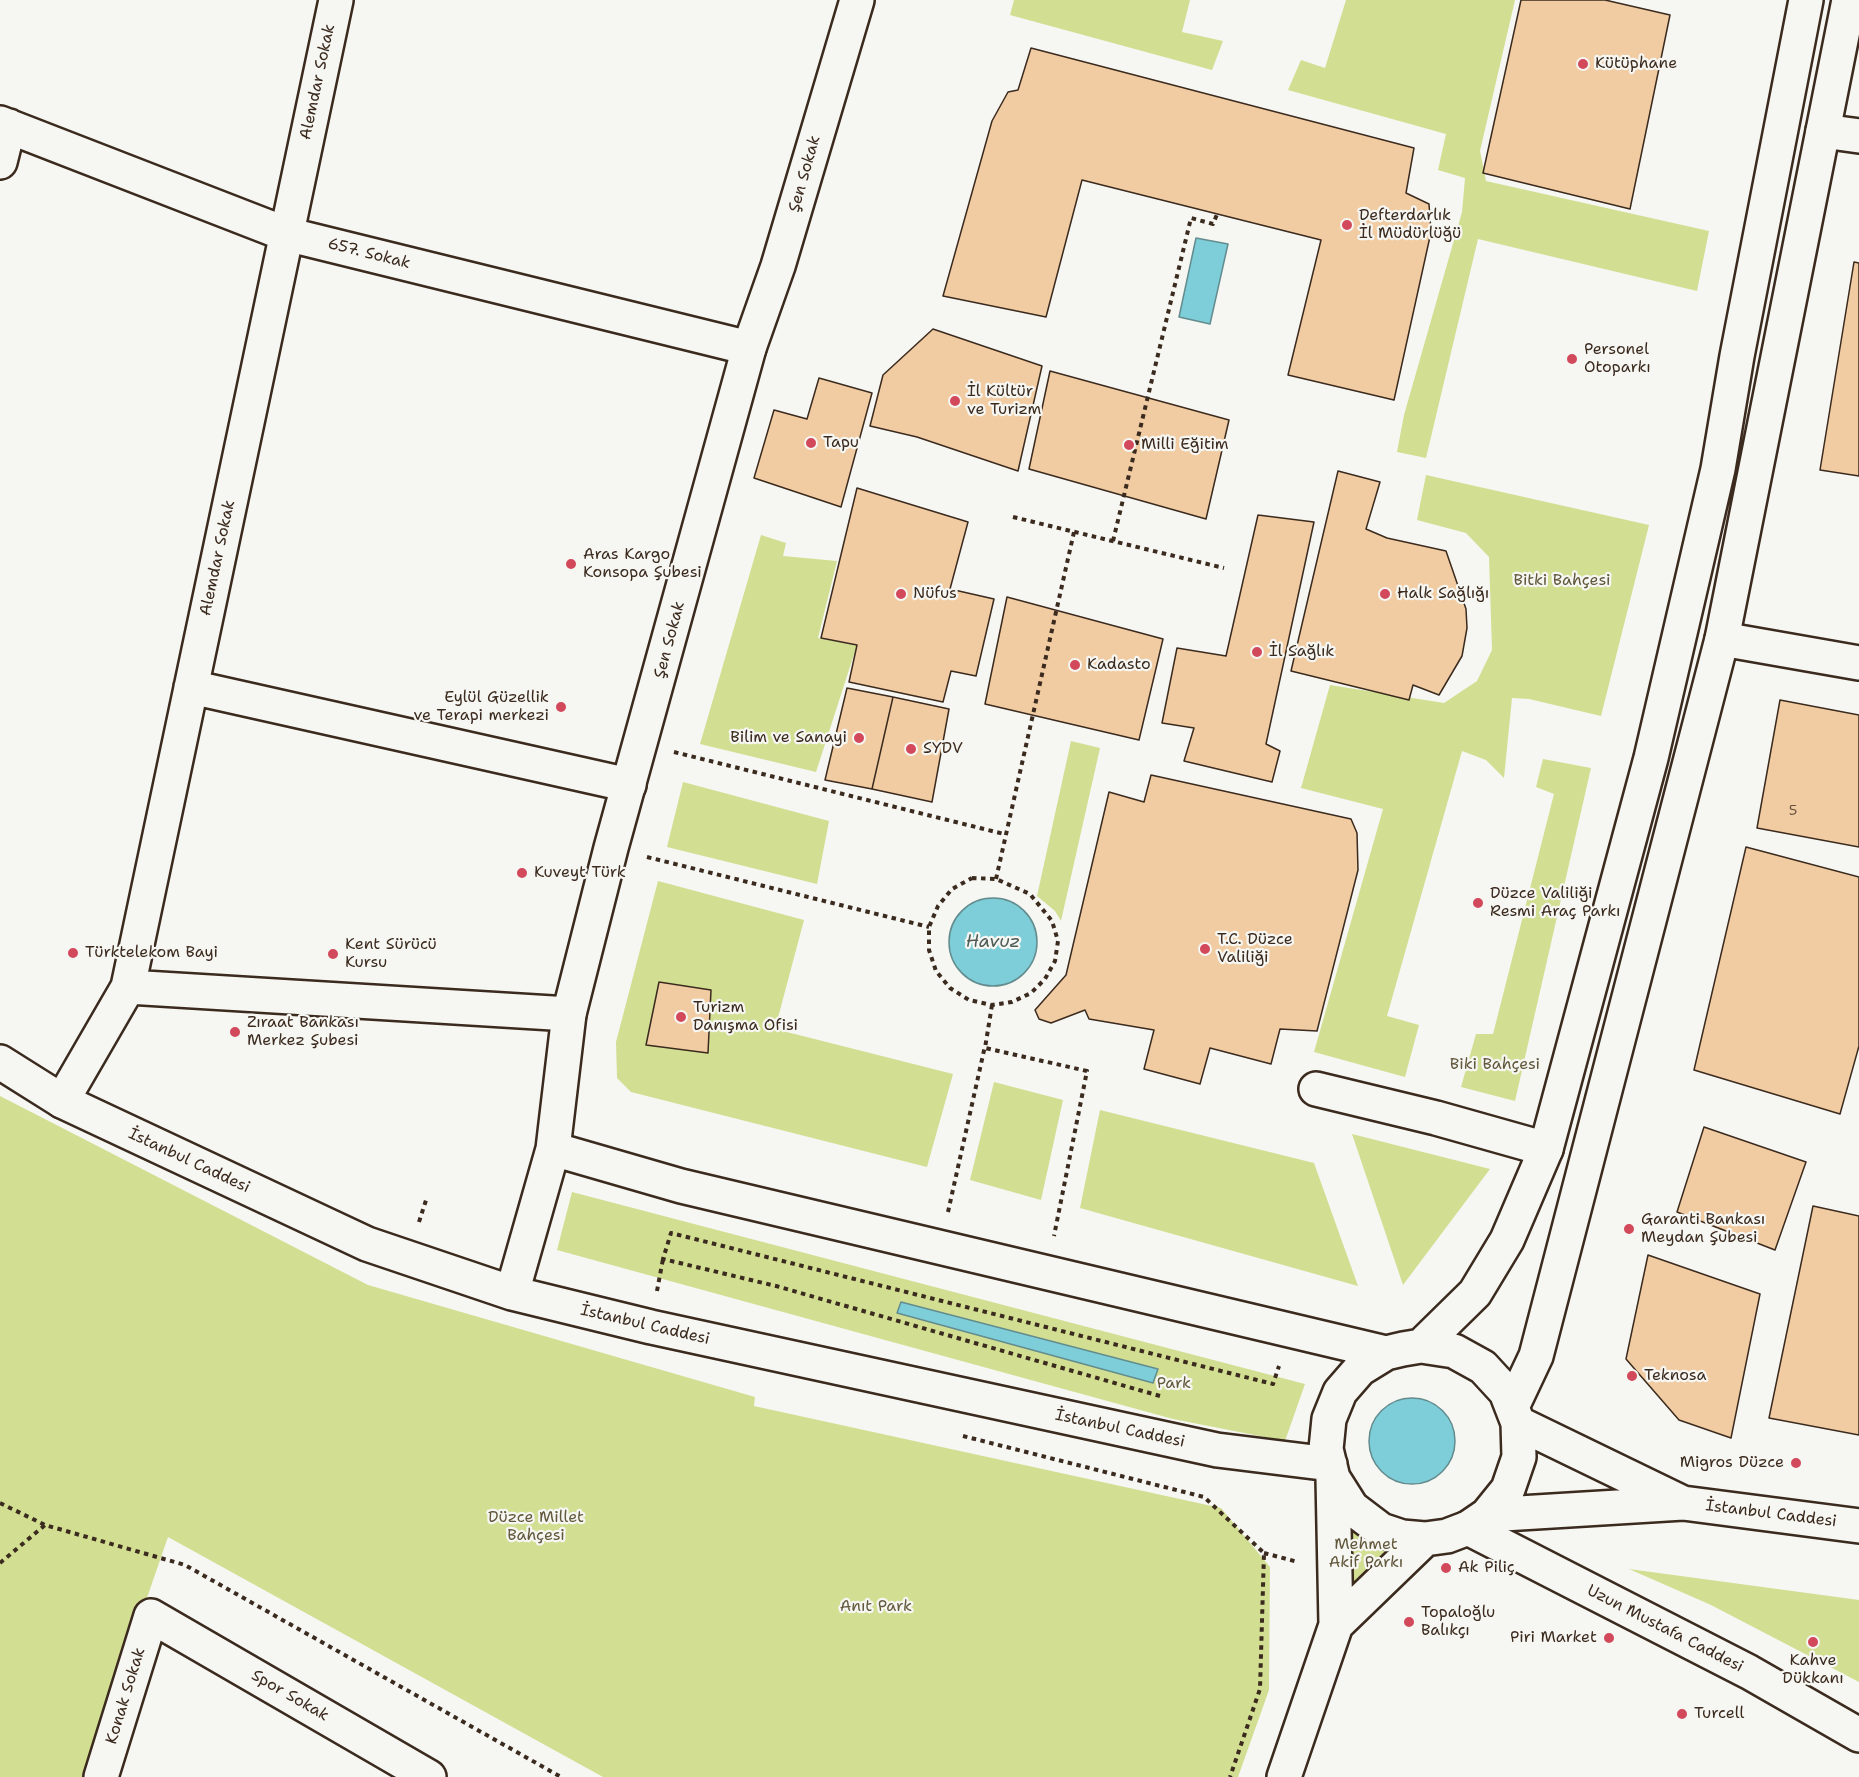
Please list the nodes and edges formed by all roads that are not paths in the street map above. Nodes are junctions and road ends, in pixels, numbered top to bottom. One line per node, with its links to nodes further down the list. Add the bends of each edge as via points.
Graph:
1 (336, 0): 9 (main road, Alemdar Sokak)
2 (857, 0): 10 (main road, Şen Sokak, via 778,266)
3 (1806, 0): 21 (main road, via 1718,469 1651,758)
4 (1849, 0): 6 (main road)
5 (4, 125): 8 (main road); 9 (main road, 657. Sokak)
6 (1823, 131): 7 (main road); 11 (main road)
7 (1859, 136)
8 (0, 162)
9 (286, 234): 10 (main road, 657. Sokak); 13 (main road, Alemdar Sokak)
10 (749, 348): 14 (main road, Şen Sokak)
11 (1722, 639): 12 (main road); 25 (main road, via 1539,1345)
12 (1859, 663)
13 (191, 687): 14 (main road); 15 (main road, Alemdar Sokak)
14 (629, 785): 16 (main road, Şen Sokak)
15 (128, 987): 16 (main road); 19 (main road, Alemdar Sokak)
16 (569, 1014): 20 (main road, Şen Sokak)
17 (0, 1062): 19 (main road, İstanbul Caddesi)
18 (1316, 1089): 21 (main road)
19 (62, 1101): 22 (main road, İstanbul Caddesi, via 367,1244)
20 (553, 1149): 22 (main road, Şen Sokak); 24 (main road, via 681,1186)
21 (1545, 1149): 23 (main road, via 1507,1240 1475,1293)
22 (512, 1293): 26 (main road, İstanbul Caddesi, via 651,1327)
23 (1421, 1346): 24 (main road); 25 (main road, via 1454,1351 1483,1367 1506,1392)
24 (1386, 1353): 26 (main road, via 1360,1369 1340,1392 1329,1419 1326,1449)
25 (1515, 1415): 27 (main road); 28 (main road, via 1519,1457 1508,1489)
26 (1331, 1471): 30 (main road, via 1352,1508 1381,1530); 32 (main road)
27 (1683, 1503): 28 (main road); 29 (main road, İstanbul Caddesi)
28 (1478, 1522): 30 (main road, via 1447,1536); 33 (main road, Uzun Mustafa Caddesi)
29 (1859, 1526)
30 (1425, 1539): 32 (main road)
31 (151, 1616): 34 (main road, Konak Sokak); 35 (main road, Spor Sokak)
32 (1336, 1625): 36 (main road)
33 (1859, 1735)
34 (101, 1777)
35 (429, 1777)
36 (1284, 1777)

